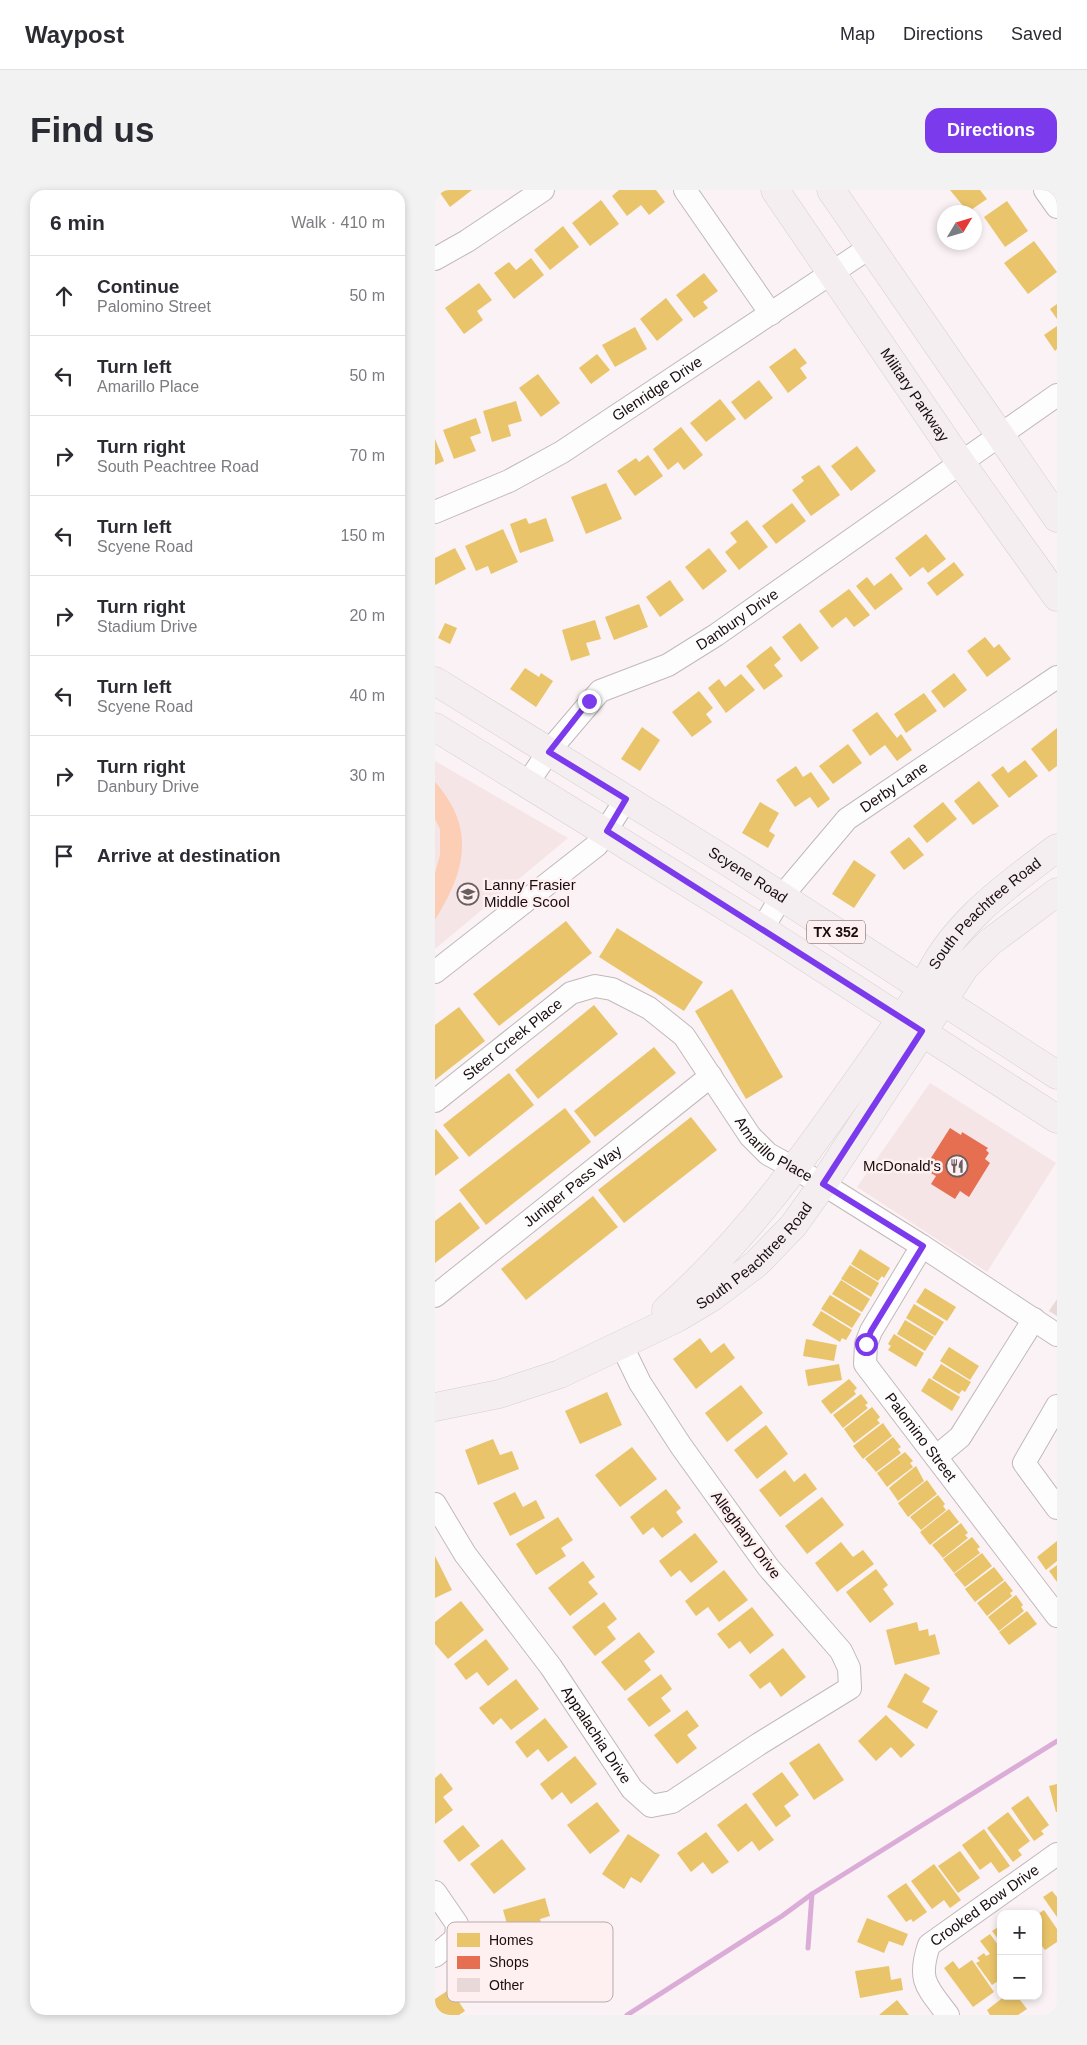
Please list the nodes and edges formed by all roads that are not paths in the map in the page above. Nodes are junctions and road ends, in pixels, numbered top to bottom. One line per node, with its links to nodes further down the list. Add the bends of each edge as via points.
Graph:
1 (543, 190): 8 (street)
2 (685, 190): 10 (street)
3 (775, 190): 9 (main road, Military Parkway)
4 (831, 190): 7 (main road)
5 (1045, 190): 6 (street)
6 (1057, 207)
7 (869, 248): 9 (street, Glenridge Drive); 12 (main road)
8 (435, 259)
9 (831, 272): 10 (street, Glenridge Drive); 13 (main road, Military Parkway)
10 (771, 314): 14 (street, Glenridge Drive, via 537,467)
11 (1057, 395): 12 (street, Danbury Drive)
12 (998, 436): 13 (street, Danbury Drive); 15 (main road)
13 (961, 463): 16 (main road, Military Parkway); 20 (street, Danbury Drive, via 716,635 668,665 600,691)
14 (435, 512)
15 (1057, 518)
16 (1057, 597)
17 (1057, 677): 26 (street, Derby Lane, via 847,820)
18 (435, 681): 20 (main road, Scyene Road / TX 352)
19 (435, 726): 21 (main road, TX 352)
20 (549, 752): 21 (street, Danbury Drive); 22 (main road, Scyene Road / TX 352)
21 (527, 784): 23 (main road, TX 352)
22 (626, 799): 23 (street); 26 (main road, Scyene Road / TX 352)
23 (607, 831): 27 (main road, TX 352); 28 (street, via 597,845)
24 (1057, 848): 30 (main road, South Peachtree Road, via 977,912 948,943 930,971)
25 (1057, 892): 30 (main road, South Peachtree Road, via 990,942)
26 (782, 896): 27 (street, Derby Lane); 30 (main road, Scyene Road / TX 352)
27 (761, 929): 31 (main road, TX 352)
28 (435, 972)
29 (595, 986): 33 (street, Amarillo Place, via 612,989 649,1008 684,1036); 34 (street, Steer Creek Place, via 571,993)
30 (935, 994): 31 (main road, South Peachtree Road); 32 (main road, Scyene Road / TX 352)
31 (912, 1025): 35 (main road, TX 352); 36 (main road); 37 (main road, South Peachtree Road)
32 (1057, 1075)
33 (711, 1076): 36 (street, Amarillo Place, via 750,1136 768,1154); 39 (street, Juniper Pass Way)
34 (435, 1101)
35 (1057, 1119)
36 (796, 1169): 37 (street, Amarillo Place); 42 (main road, via 727,1253 693,1287)
37 (823, 1184): 38 (street, Amarillo Place); 42 (main road, South Peachtree Road, via 793,1226 756,1264 712,1298)
38 (923, 1246): 40 (street, Amarillo Place); 45 (street, Palomino Street, via 871,1331 866,1344 865,1364)
39 (435, 1296)
40 (1034, 1319): 41 (street, Amarillo Place); 45 (street, via 959,1437)
41 (1057, 1335)
42 (628, 1341): 44 (main road, South Peachtree Road, via 560,1374 499,1394); 49 (street, Alleghany Drive, via 640,1383 681,1446 768,1567 841,1650 849,1668 850,1688)
43 (1057, 1406): 47 (street, via 1024,1463)
44 (435, 1407)
45 (936, 1457): 48 (street, Palomino Street)
46 (435, 1504): 49 (street, Appalachia Drive, via 465,1554 551,1667 632,1789 651,1806 673,1802)
47 (1057, 1508)
48 (1057, 1616)
49 (816, 1709)
50 (1057, 1854): 55 (street, Crooked Bow Drive, via 929,1945 922,1965 927,1987)
51 (441, 1900): 52 (street)
52 (456, 1922)
53 (447, 1946): 54 (street)
54 (435, 1956)
55 (948, 2015)

